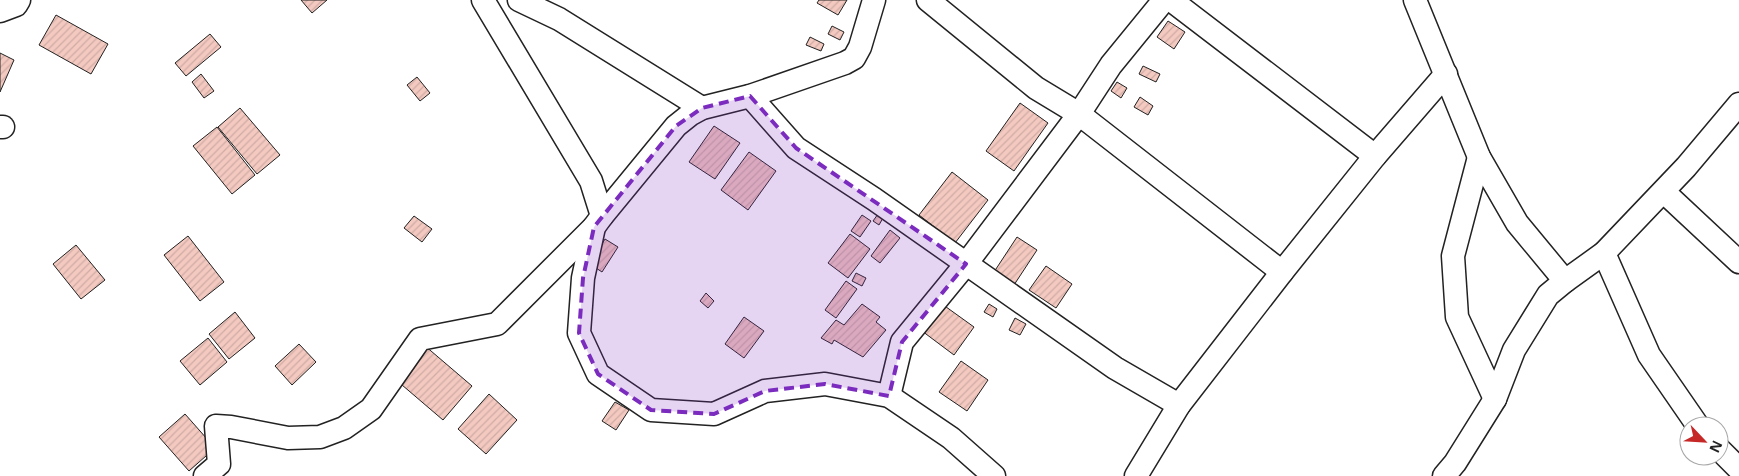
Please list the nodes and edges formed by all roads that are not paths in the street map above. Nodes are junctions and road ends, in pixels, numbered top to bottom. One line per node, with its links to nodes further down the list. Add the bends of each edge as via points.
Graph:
1 (19, 0): 9 (street, via 16,5)
2 (483, 0): 18 (street, via 590,181)
3 (518, 0): 13 (street, via 559,19)
4 (874, 0): 11 (street, via 854,58)
5 (928, 0): 14 (street, via 1036,88)
6 (1164, 0): 14 (street, via 1111,65)
7 (1171, 0): 15 (street)
8 (1415, 0): 10 (street)
9 (0, 11)
10 (1446, 74): 15 (street); 16 (street)
11 (750, 96): 13 (street); 21 (street, via 796,148)
12 (1739, 104): 17 (street)
13 (702, 108): 18 (street, via 676,126)
14 (1079, 114): 21 (street); 22 (street)
15 (1375, 156): 22 (street)
16 (1478, 157): 23 (street, via 1517,222); 25 (street, via 1453,256 1456,308 1457,317)
17 (1664, 192): 19 (street); 20 (street)
18 (598, 222): 24 (street, via 582,278 579,333 598,374 652,410 714,414 765,391 826,384); 30 (street, via 497,324 420,340 371,409 344,428 320,437 288,438 216,426 219,464)
19 (1604, 253): 23 (street); 27 (street, via 1649,355)
20 (1739, 262)
21 (966, 264): 24 (street, via 902,342); 26 (street, via 1115,368)
22 (1282, 272): 26 (street)
23 (1565, 281): 25 (street, via 1548,295 1534,315 1514,350)
24 (889, 396): 31 (street, via 951,438)
25 (1495, 399): 33 (street)
26 (1179, 406): 32 (street)
27 (1691, 416)
28 (1729, 459): 29 (street)
29 (1739, 469)
30 (205, 476)
31 (994, 476)
32 (1136, 476)
33 (1444, 476)

